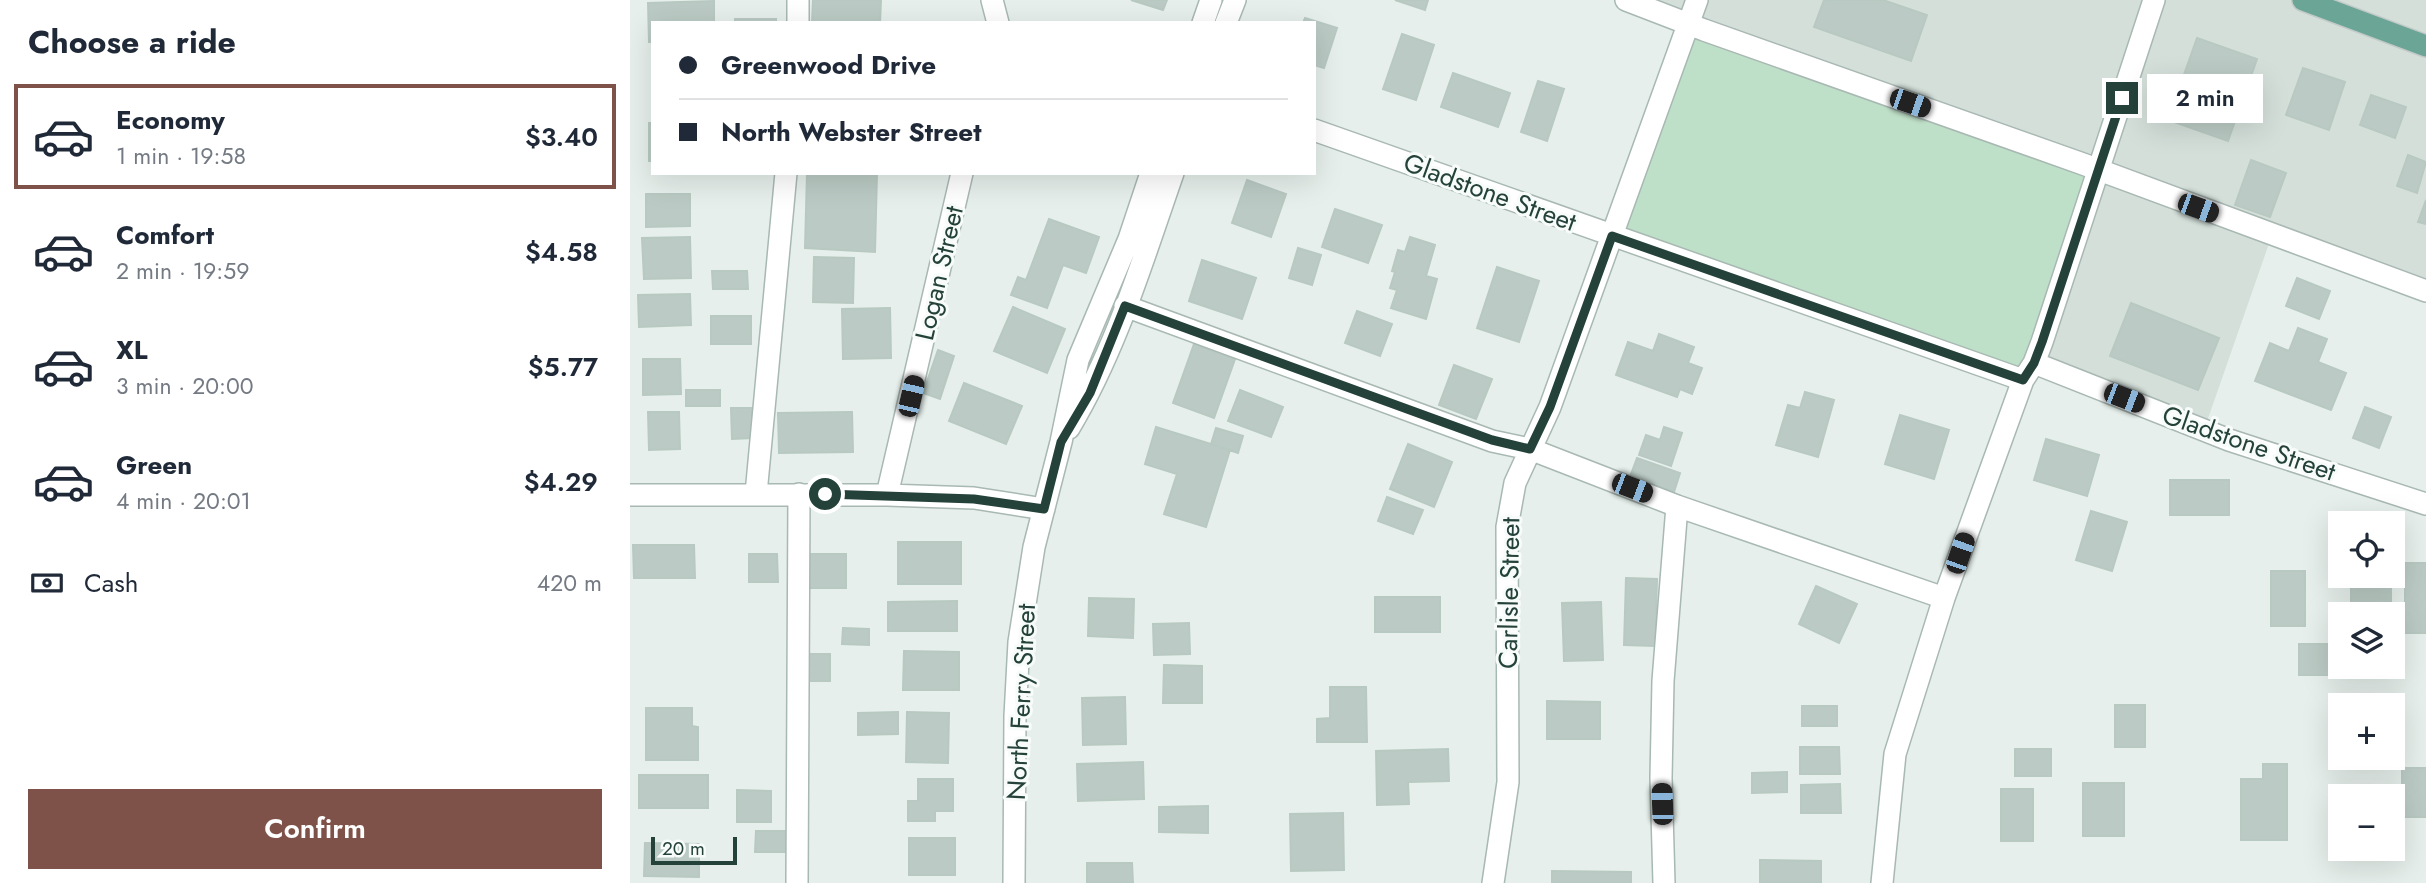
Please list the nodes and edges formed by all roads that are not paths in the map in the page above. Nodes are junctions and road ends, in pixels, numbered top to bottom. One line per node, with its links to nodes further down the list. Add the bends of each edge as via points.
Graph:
1 (798, 0): 9 (street)
2 (992, 0): 10 (street)
3 (1211, 0): 11 (street)
4 (1235, 0): 12 (street)
5 (1626, 0): 13 (street)
6 (1697, 0): 13 (street, Carlisle Street)
7 (2154, 0): 16 (street)
8 (2303, 0): 14 (main road)
9 (797, 21)
10 (1000, 21)
11 (1204, 21)
12 (1227, 21)
13 (1688, 24): 16 (street); 21 (street, Carlisle Street)
14 (2426, 46)
15 (1316, 131): 21 (street, Gladstone Street)
16 (2098, 171): 22 (street); 24 (street)
17 (786, 175): 27 (street)
18 (962, 175): 30 (street, Logan Street)
19 (1150, 175): 25 (street, North Ferry Street, via 1078,360)
20 (1172, 175): 23 (street, North Ferry Street)
21 (1612, 236): 24 (street, Gladstone Street); 26 (street, Carlisle Street, via 1550,407)
22 (2426, 292)
23 (1125, 306): 25 (street, North Ferry Street, via 1090,393); 26 (street, via 1492,440)
24 (2028, 372): 31 (street, Gladstone Street); 34 (street)
25 (1061, 442): 33 (street, North Ferry Street)
26 (1530, 449): 32 (street); 37 (street, Carlisle Street, via 1515,483 1507,527 1508,782)
27 (756, 494): 28 (street); 29 (street)
28 (799, 494): 30 (street); 35 (street)
29 (630, 495)
30 (887, 495): 33 (street, via 974,499)
31 (2426, 504)
32 (1676, 506): 34 (street); 38 (street, via 1664,681)
33 (1044, 509): 36 (street, North Ferry Street, via 1019,642)
34 (1944, 598): 39 (street, via 1895,754)
35 (797, 883)
36 (1014, 883)
37 (1493, 883)
38 (1664, 883)
39 (1882, 883)

